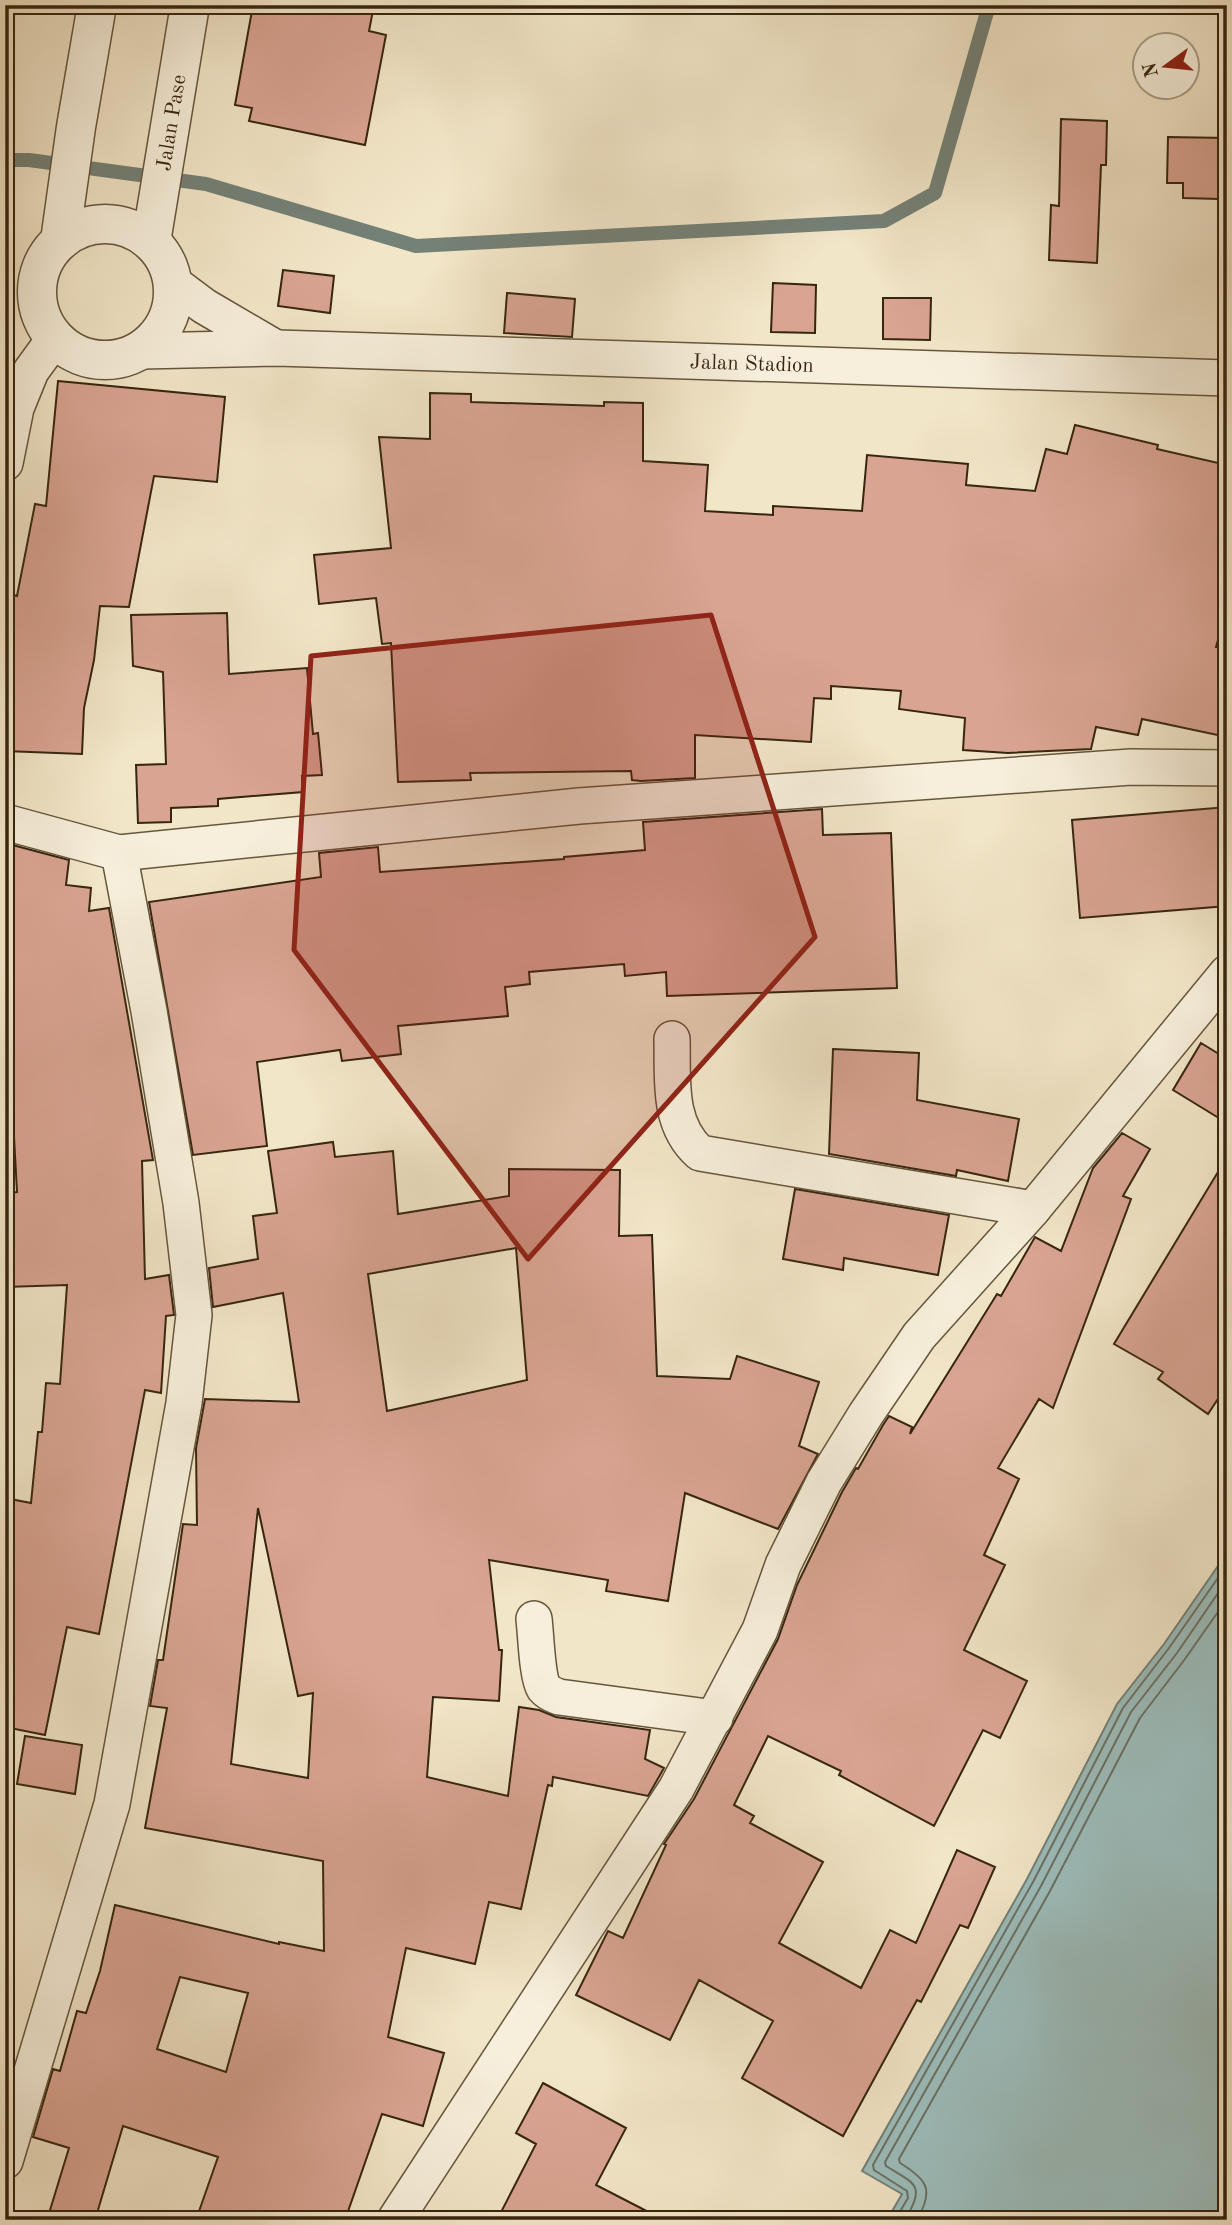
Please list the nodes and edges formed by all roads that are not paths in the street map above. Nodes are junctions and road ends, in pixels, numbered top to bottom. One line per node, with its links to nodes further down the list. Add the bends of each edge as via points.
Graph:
1 (97, 5): 3 (street)
2 (190, 5): 4 (street, Jalan Pase)
3 (60, 241): 4 (street, via 77,230 115,225); 6 (street, via 38,278 37,300)
4 (151, 242): 5 (street, via 165,260)
5 (172, 282): 7 (street, Jalan Stadion); 8 (street, via 171,309 160,333)
6 (55, 338): 8 (street, via 74,353 96,360 119,359); 10 (street, via 31,371 16,408)
7 (277, 348): 8 (street, Jalan Stadion); 9 (street, Jalan Stadion)
8 (141, 351)
9 (1227, 378)
10 (5, 463)
11 (1227, 768): 13 (street, via 1131,767 579,806)
12 (5, 822): 13 (street)
13 (119, 853): 19 (street, via 181,1203 194,1315 184,1403 112,1804)
14 (1227, 972): 16 (street)
15 (671, 1040): 16 (street, via 677,1116 700,1153)
16 (1033, 1209): 18 (street, via 919,1336 866,1414 824,1482 783,1565 761,1630)
17 (534, 1619): 18 (street, via 541,1680 550,1693)
18 (715, 1718): 20 (street, via 676,1789)
19 (5, 2161)
20 (395, 2220)

